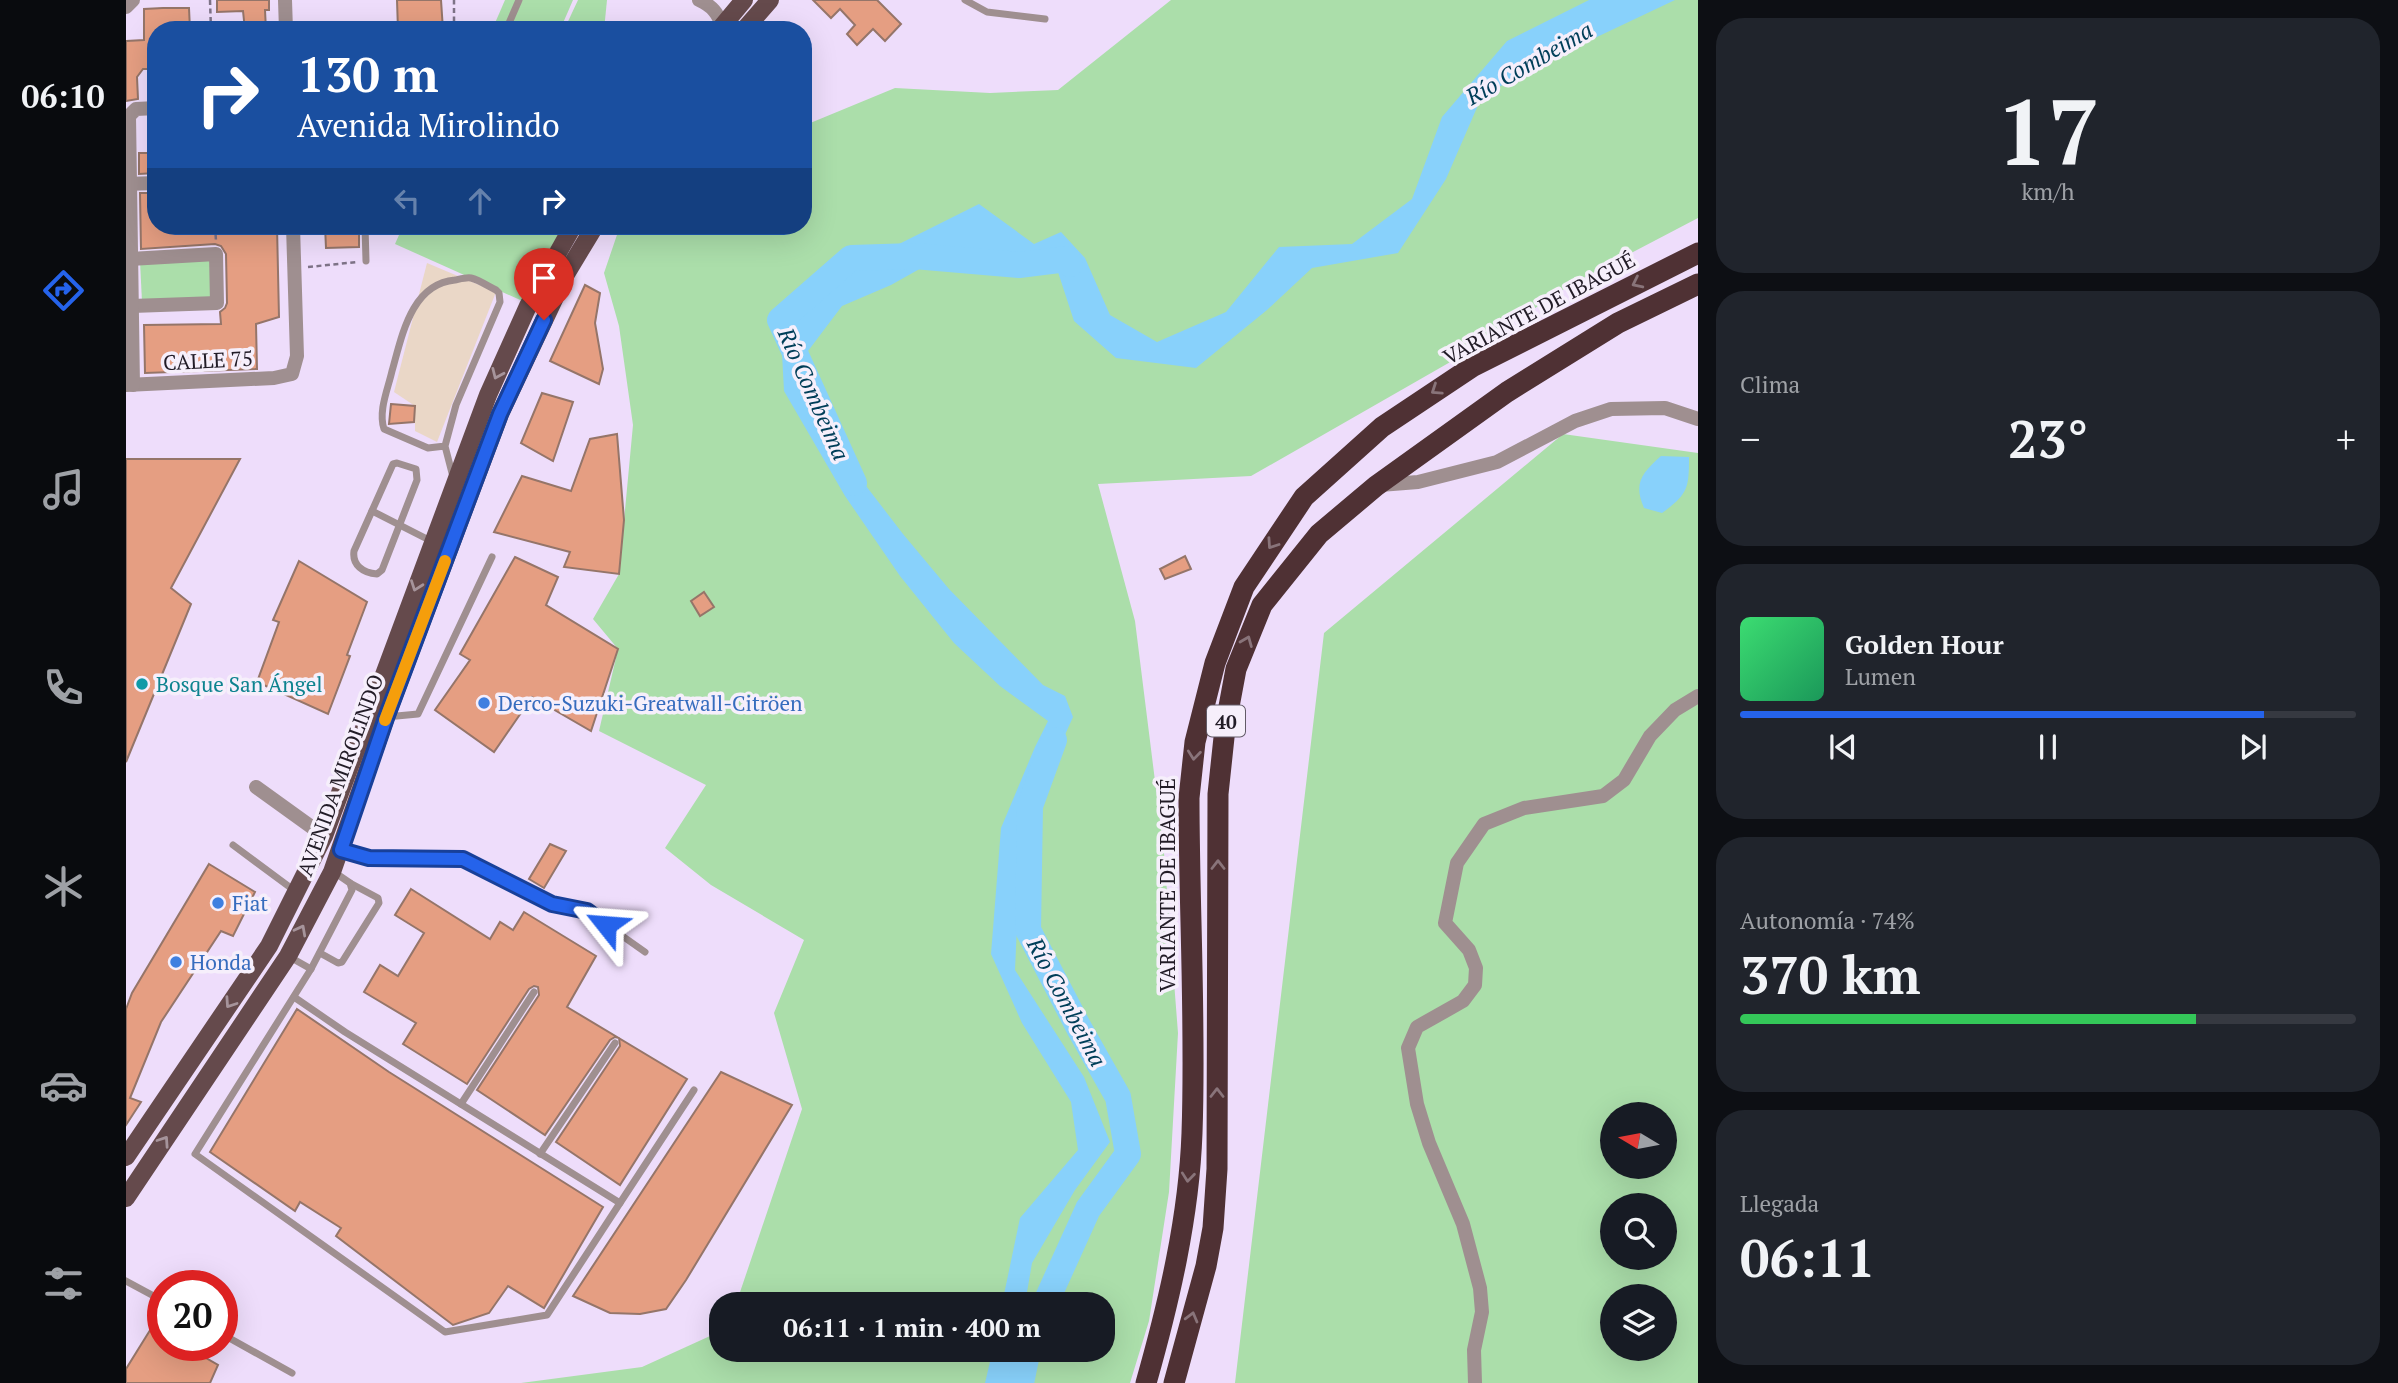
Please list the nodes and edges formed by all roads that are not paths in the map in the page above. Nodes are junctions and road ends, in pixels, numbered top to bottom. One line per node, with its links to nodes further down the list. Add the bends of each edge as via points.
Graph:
1 (133, 0): 8 (street)
2 (285, 0): 10 (street)
3 (519, 0): 11 (lane)
4 (699, 0): 12 (street, via 709,4)
5 (744, 0): 13 (main road)
6 (770, 0): 14 (main road)
7 (965, 0): 9 (lane, via 987,12)
8 (126, 7)
9 (1045, 19)
10 (286, 21)
11 (510, 21)
12 (720, 21)
13 (727, 21)
14 (752, 21)
15 (147, 108): 17 (street, via 136,108 129,116)
16 (147, 183): 17 (street)
17 (128, 184): 23 (street)
18 (293, 235): 27 (street, CALLE 75, via 297,356 292,374)
19 (365, 235): 24 (lane)
20 (568, 235): 30 (main road, AVENIDA MIROLINDO, one-way to 30, via 528,306)
21 (590, 235): 37 (main road, AVENIDA MIROLINDO, via 566,274 500,414)
22 (1698, 253): 62 (highway, VARIANTE DE IBAGUÉ / 40, one-way to 62, via 1472,367 1382,427 1304,497 1244,587 1215,663 1195,742 1189,798 1192,1135 1182,1233)
23 (130, 260): 26 (street); 26 (street, via 216,254 217,303)
24 (366, 261)
25 (1698, 284): 31 (highway, 40, via 1618,323)
26 (132, 306): 27 (street)
27 (130, 385)
28 (1698, 419): 31 (street, via 1665,408 1611,409 1575,421 1497,462 1418,482)
29 (445, 446): 29 (lane, via 456,405 500,302 499,293 471,278 433,286 412,308 381,422 384,429 428,448); 30 (lane)
30 (454, 481): 34 (main road, AVENIDA MIROLINDO)
31 (1376, 486): 63 (highway, 40, one-way to 31, via 1213,1228 1218,794 1236,669 1262,605 1318,534)
32 (372, 511): 33 (lane); 33 (lane, via 393,464 416,469 417,480); 33 (lane, via 353,559 369,574 382,570)
33 (399, 525): 34 (lane)
34 (432, 542): 39 (main road, AVENIDA MIROLINDO, one-way to 39)
35 (492, 557): 37 (lane, via 418,714)
36 (1698, 696): 64 (street, via 1675,710 1650,736 1624,780 1603,796 1524,808 1484,824 1457,863 1445,923 1469,950 1476,968 1475,985 1463,1001 1417,1027 1408,1048 1417,1104 1463,1224 1480,1288)
37 (386, 718): 41 (main road, AVENIDA MIROLINDO)
38 (256, 787): 39 (street)
39 (324, 836): 44 (main road, AVENIDA MIROLINDO)
40 (233, 845): 44 (lane)
41 (341, 850): 42 (main road, AVENIDA MIROLINDO); 45 (lane, via 369,858 463,859 552,904 587,911)
42 (332, 872): 43 (lane); 47 (main road, AVENIDA MIROLINDO, one-way to 42)
43 (350, 883): 46 (lane, via 352,890); 46 (lane, via 374,894 379,903 342,962)
44 (296, 892): 55 (main road, AVENIDA MIROLINDO, one-way to 55, via 269,946)
45 (645, 952)
46 (320, 953): 48 (lane)
47 (288, 956): 48 (lane); 56 (main road, AVENIDA MIROLINDO, one-way to 47)
48 (312, 969): 50 (lane)
49 (534, 992): 53 (lane)
50 (294, 997): 53 (lane); 57 (lane, via 195,1154 445,1332 547,1315)
51 (615, 1043): 54 (lane)
52 (694, 1090): 57 (lane)
53 (461, 1104): 54 (lane)
54 (540, 1154): 57 (lane)
55 (126, 1157)
56 (126, 1198)
57 (620, 1203)
58 (126, 1281): 59 (lane)
59 (147, 1292)
60 (238, 1343): 61 (lane)
61 (292, 1373)
62 (1146, 1383)
63 (1174, 1383)
64 (1475, 1383)

